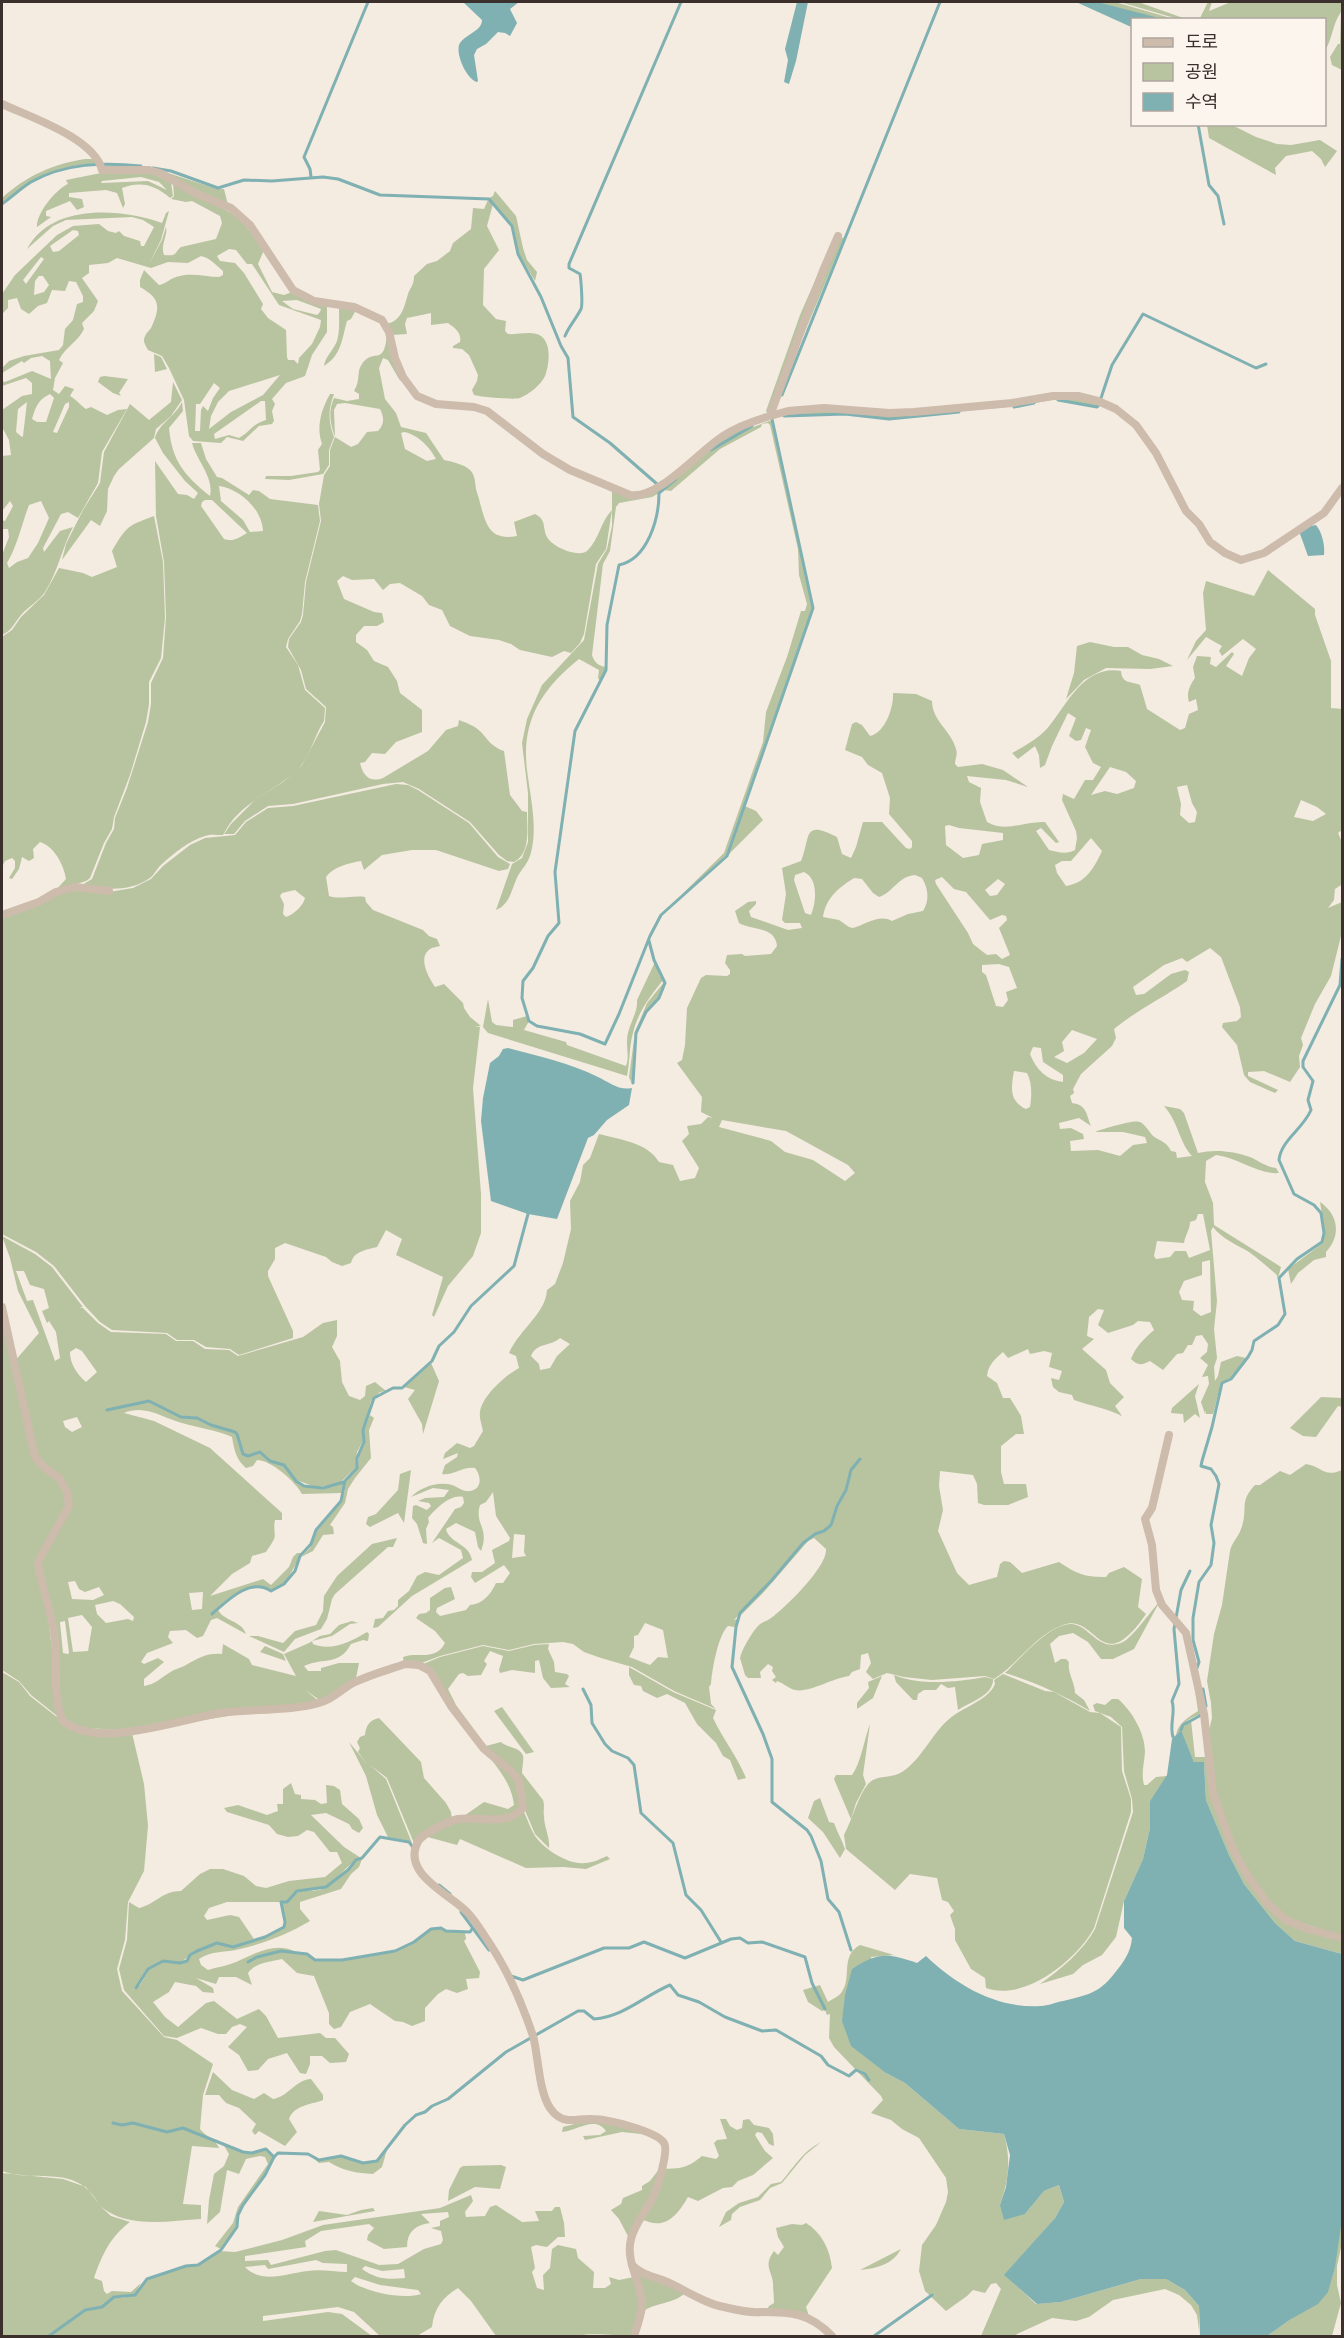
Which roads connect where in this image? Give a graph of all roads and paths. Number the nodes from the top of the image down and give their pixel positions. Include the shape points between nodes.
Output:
1 (2, 104) edge
2 (838, 236) dead end
3 (770, 416) junction
4 (1342, 488) edge
5 (109, 891) dead end
6 (2, 915) edge
7 (2, 1307) edge
8 (1169, 1436) dead end
9 (1342, 1938) edge
10 (632, 2265) junction
11 (634, 2337) edge
12 (832, 2337) edge

1 - 3 street via 76,139 90,149 102,170 160,173 231,208 250,225 293,290 314,301 354,307 382,320 403,377 417,396 436,404 487,411 551,459 624,494 640,496 654,491 722,436
2 - 3 street
3 - 4 street via 824,408 914,412 1053,396 1098,401 1136,425 1160,459 1186,511 1210,542 1241,560 1263,554 1324,513
5 - 6 street via 75,887
7 - 10 street via 35,1457 60,1478 67,1492 69,1506 38,1564 56,1642 62,1720 86,1731 133,1732 227,1712 313,1705 337,1695 354,1682 405,1664 430,1671 484,1749 519,1781 523,1808 501,1819 461,1819 442,1825 418,1841 417,1864 427,1882 466,1912 500,1961 527,2020 545,2099 555,2115 570,2121 594,2118 653,2134 663,2141 666,2151 652,2198 630,2242
8 - 9 street via 1152,1508 1145,1518 1156,1590 1162,1605 1186,1633 1204,1714 1216,1803 1233,1849 1267,1903 1286,1920
10 - 11 street via 642,2305
10 - 12 street via 640,2273 721,2307 800,2314

